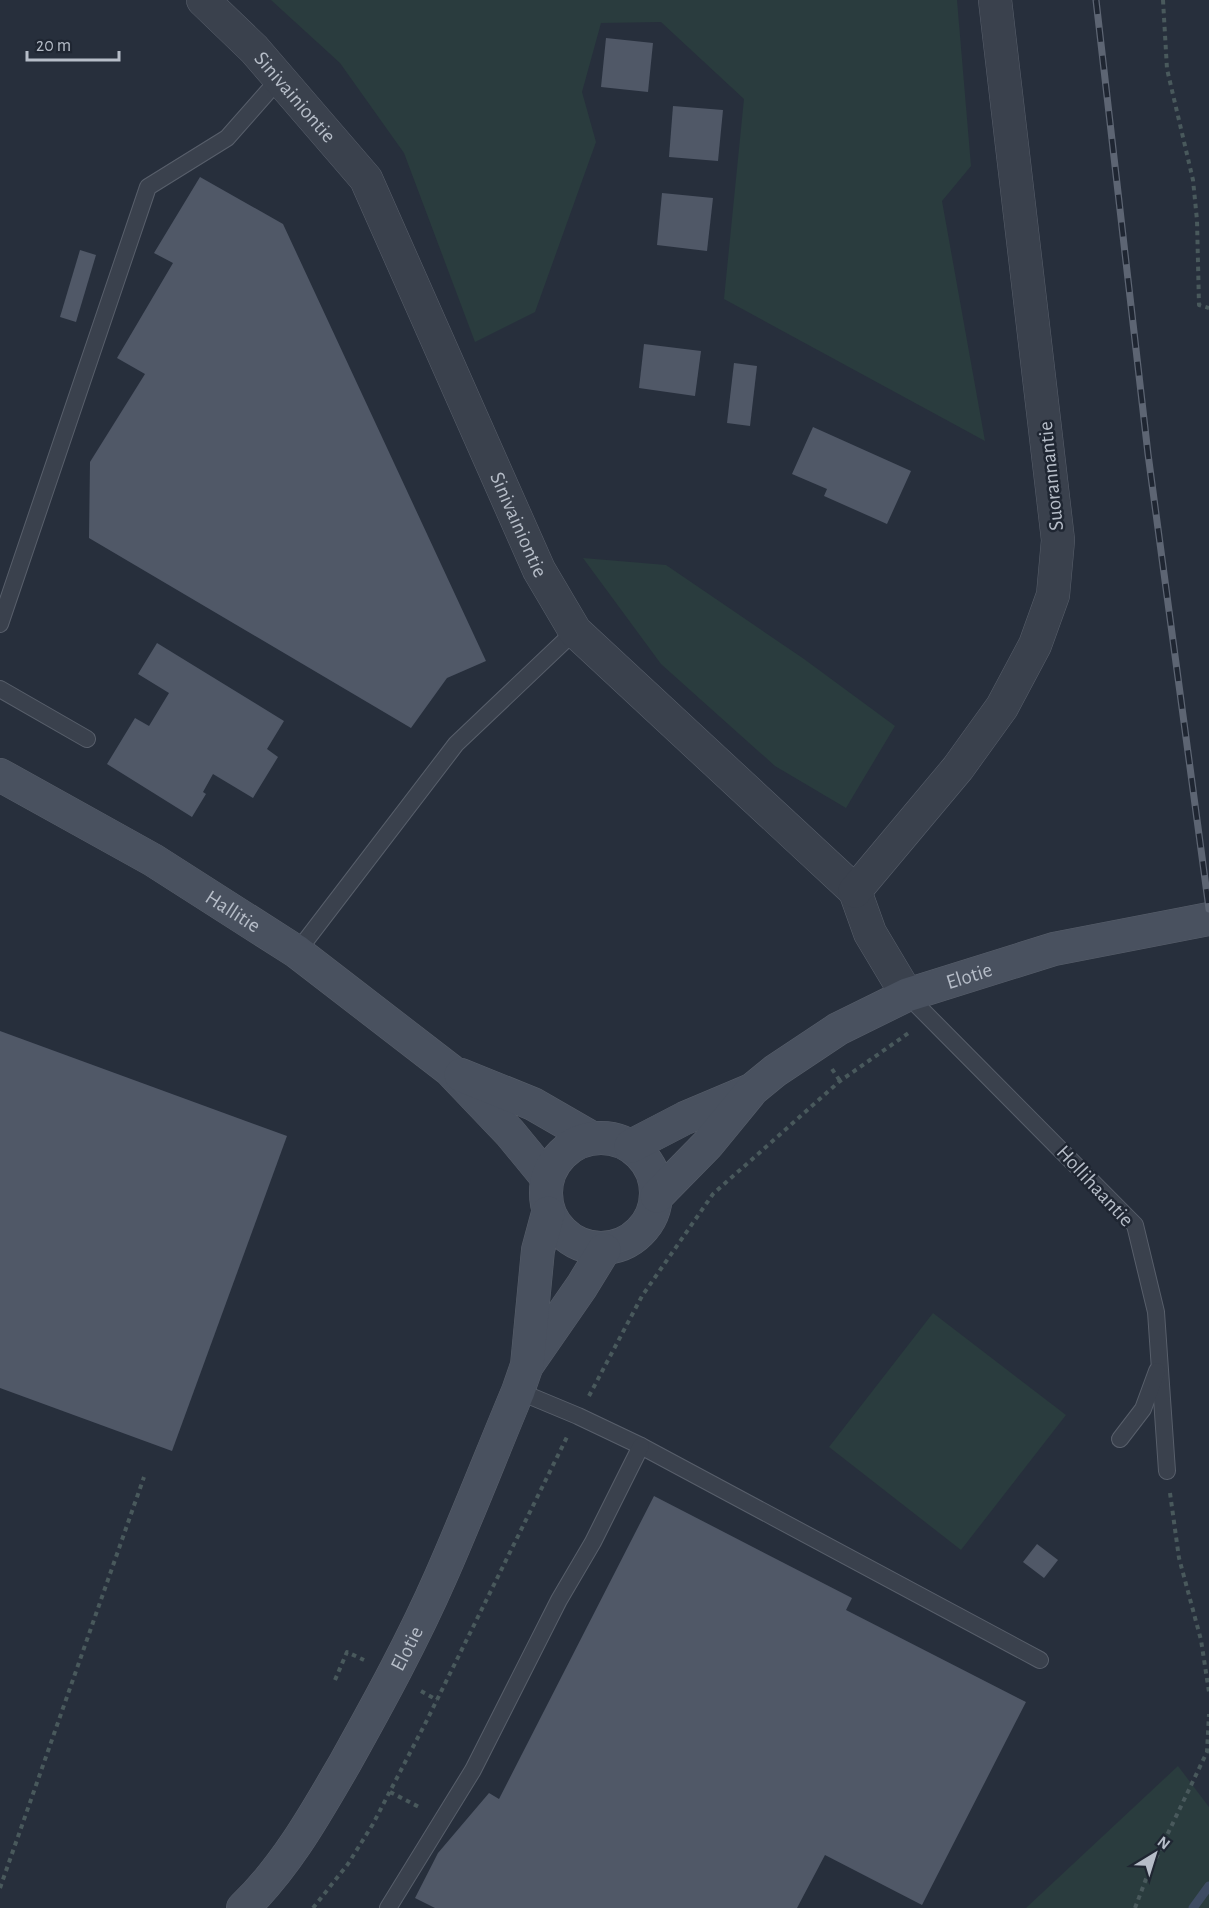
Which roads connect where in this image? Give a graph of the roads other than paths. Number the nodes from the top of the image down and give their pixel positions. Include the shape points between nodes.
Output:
1 (203, 0) edge
2 (994, 0) edge
3 (279, 79) junction
4 (0, 624) edge
5 (574, 631) junction
6 (0, 689) edge
7 (87, 739) dead end
8 (0, 775) edge
9 (855, 891) junction
10 (1209, 919) edge
11 (297, 952) junction
12 (907, 995) junction
13 (450, 1070) junction
14 (753, 1089) junction
15 (592, 1138) junction
16 (631, 1146) junction
17 (546, 1178) junction
18 (657, 1196) junction
19 (548, 1213) junction
20 (603, 1250) junction
21 (1160, 1364) junction
22 (522, 1378) junction
23 (1120, 1439) dead end
24 (641, 1446) junction
25 (1167, 1470) road end
26 (1040, 1660) dead end
27 (243, 1908) edge
28 (388, 1908) edge

1 - 3 street, Sinivainiontie
2 - 9 street, Suorannantie via 1058,540 1053,595 1035,645 1002,707 958,768
3 - 4 lane via 227,138 148,187
3 - 5 street, Sinivainiontie via 366,179 538,570
5 - 9 street, Sinivainiontie
5 - 11 lane via 456,744
6 - 7 lane
8 - 11 main road, Hallitie via 153,860
9 - 12 street, Sinivainiontie via 870,933
10 - 12 main road, Elotie via 1054,949
11 - 13 main road, Hallitie
12 - 14 main road, Elotie via 838,1029
12 - 21 lane, Hollihaantie via 1135,1225 1156,1312
13 - 15 main road, Hallitie via 533,1104
13 - 17 main road, Hallitie
14 - 16 main road, Elotie
14 - 18 main road, Elotie via 708,1144
15 - 16 main road
15 - 17 main road via 572,1145 556,1159
16 - 18 main road via 650,1168
17 - 19 main road via 544,1196
18 - 20 main road via 646,1227 634,1239
19 - 20 main road via 570,1240
19 - 22 main road, Elotie via 538,1250
20 - 22 main road, Elotie
21 - 23 lane via 1143,1409
21 - 25 lane, Hollihaantie
22 - 24 lane via 578,1416
22 - 27 main road, Elotie via 440,1578 368,1722 303,1833 259,1893
24 - 26 lane
24 - 28 lane via 483,1750

